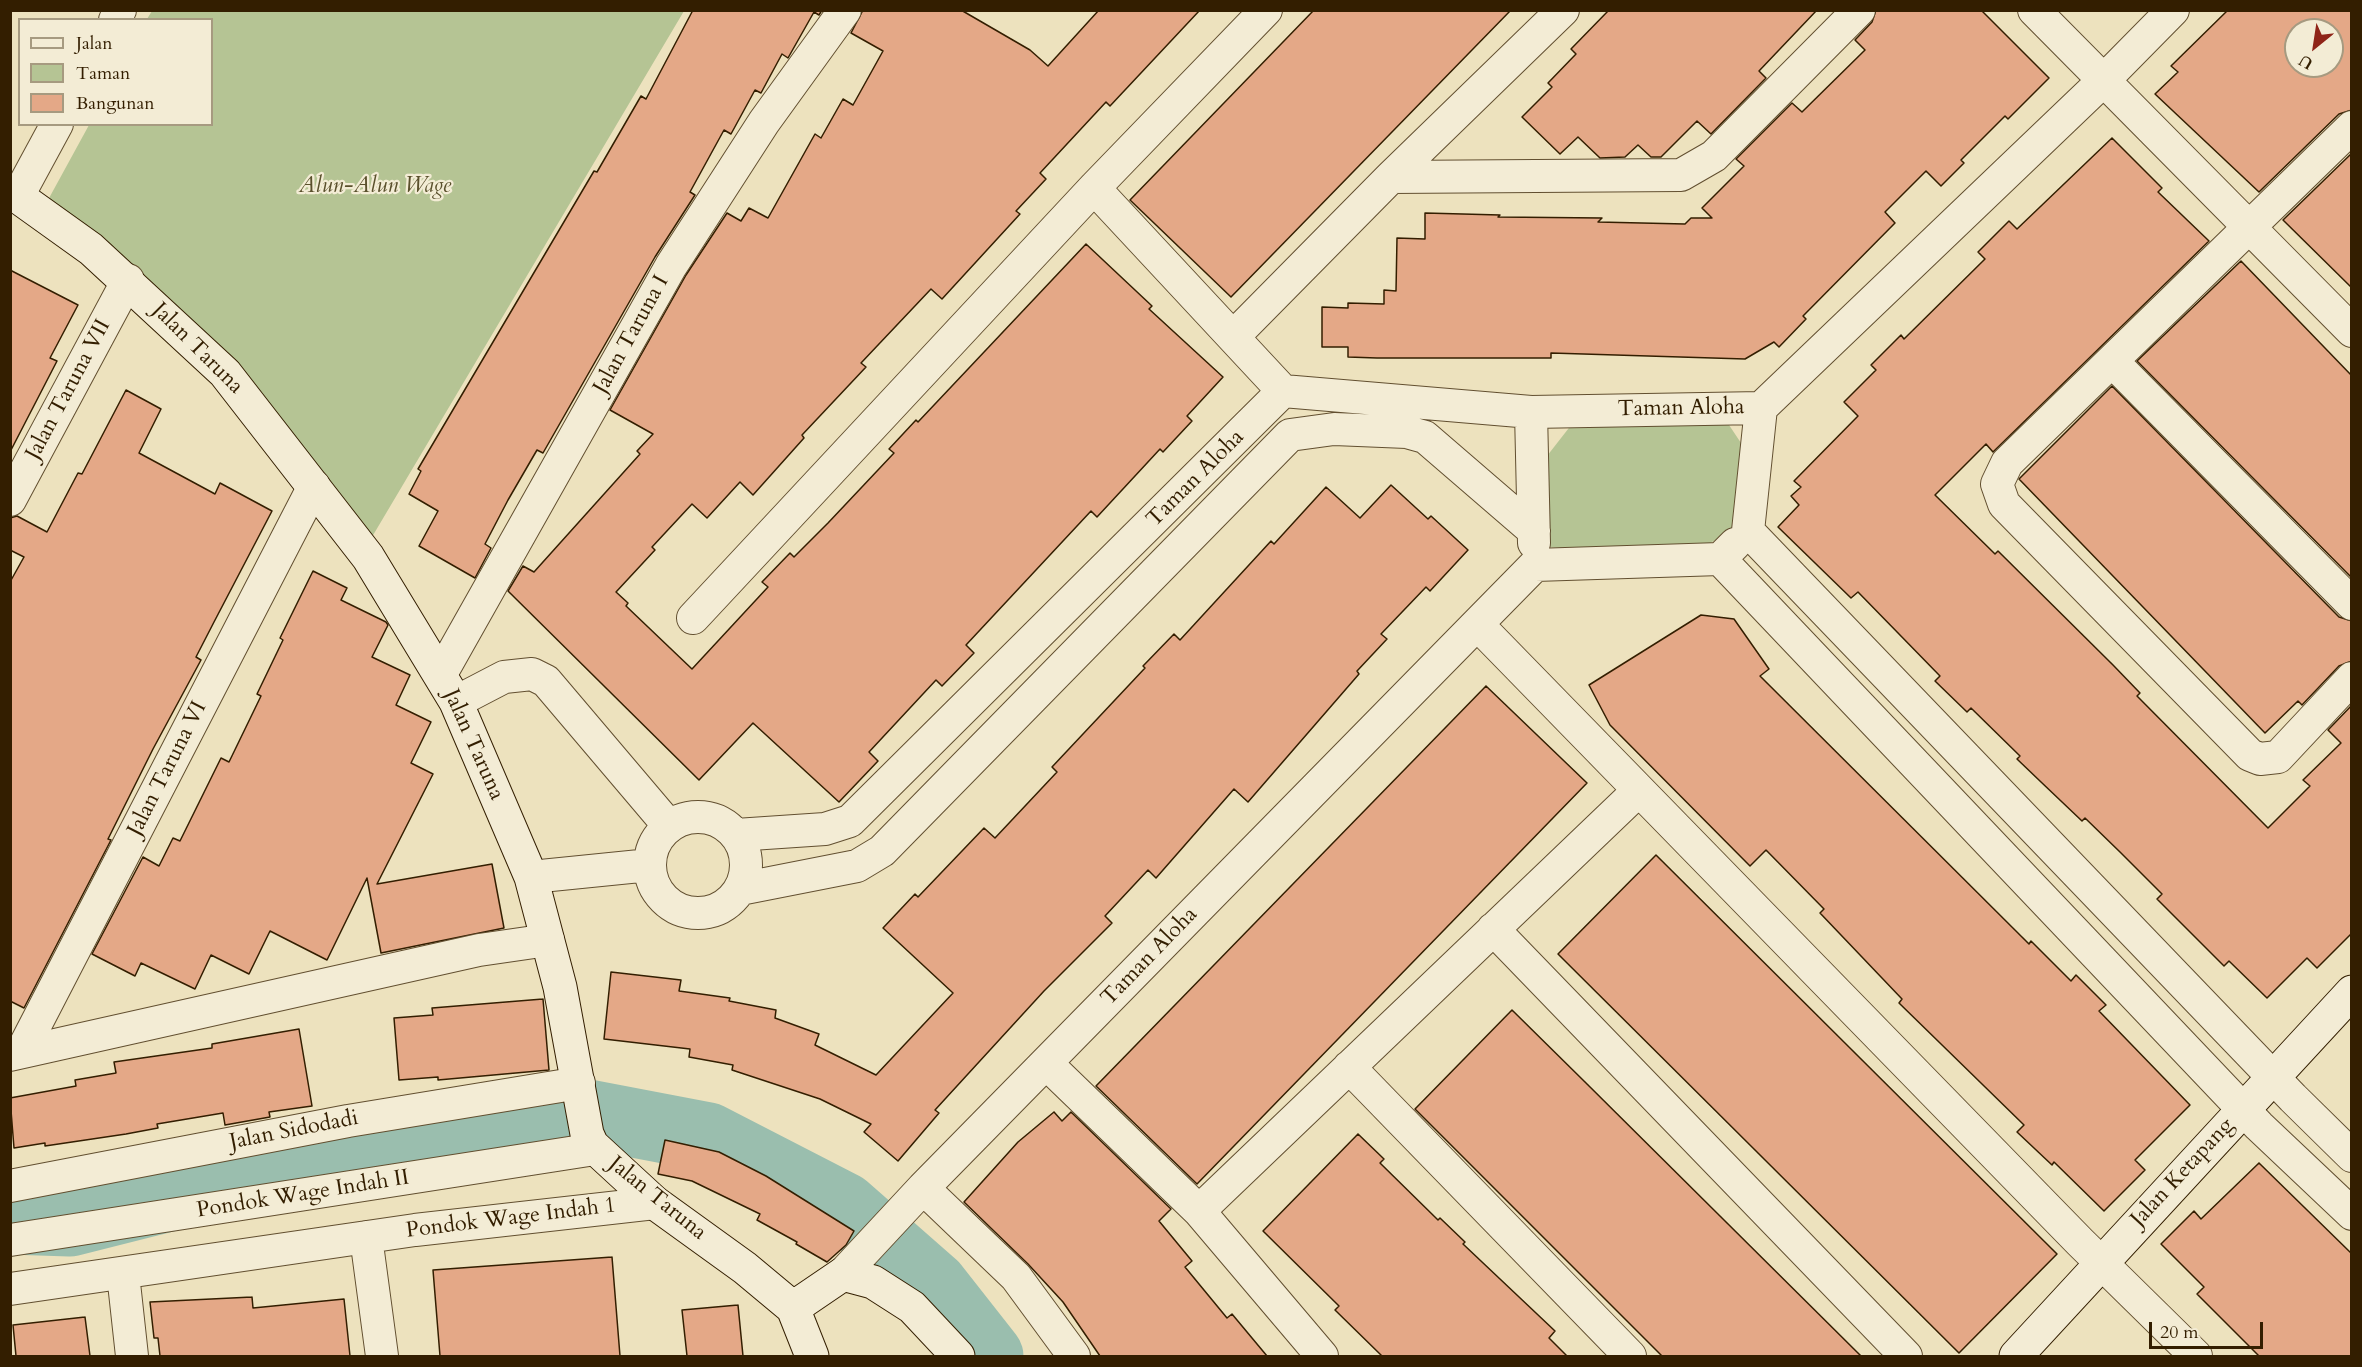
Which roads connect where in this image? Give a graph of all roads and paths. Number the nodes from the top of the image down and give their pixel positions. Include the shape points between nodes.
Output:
1 (845, 10) edge
2 (1266, 10) edge
3 (1563, 10) edge
4 (1859, 10) edge
5 (2034, 10) edge
6 (2173, 10) edge
7 (2104, 80) junction
8 (56, 126) edge
9 (2352, 127) edge
10 (1391, 177) junction
11 (1094, 189) junction
12 (14, 193) edge
13 (2249, 227) junction
14 (128, 280) junction
15 (2352, 331) edge
16 (1233, 337) junction
17 (2112, 361) junction
18 (1284, 391) junction
19 (1761, 408) junction
20 (1531, 412) junction
21 (314, 486) junction
22 (10, 500) edge
23 (1534, 531) junction
24 (1748, 531) junction
25 (1720, 559) junction
26 (1535, 565) junction
27 (2352, 604) edge
28 (693, 618) dead end
29 (1477, 624) junction
30 (2352, 678) edge
31 (449, 688) junction
32 (1638, 791) junction
33 (669, 826) junction
34 (736, 835) junction
35 (650, 866) junction
36 (531, 877) junction
37 (741, 889) junction
38 (1493, 929) junction
39 (548, 940) junction
40 (2352, 992) edge
41 (16, 1053) edge
42 (1046, 1064) junction
43 (1349, 1067) junction
44 (578, 1071) junction
45 (2273, 1076) junction
46 (2243, 1108) junction
47 (591, 1141) junction
48 (2352, 1156) edge
49 (10, 1186) edge
50 (916, 1195) junction
51 (655, 1203) junction
52 (1199, 1211) junction
53 (2352, 1214) edge
54 (366, 1237) junction
55 (10, 1240) edge
56 (2100, 1262) junction
57 (851, 1265) junction
58 (123, 1274) junction
59 (10, 1289) edge
60 (793, 1308) junction
61 (132, 1356) edge
62 (382, 1356) edge
63 (812, 1356) edge
64 (958, 1356) edge
65 (1074, 1356) edge
66 (1322, 1356) edge
67 (1630, 1356) edge
68 (1906, 1356) edge
69 (2016, 1356) edge
70 (2196, 1356) edge

1 - 31 street, Jalan Taruna I via 764,122 671,266
2 - 11 street
3 - 10 street
4 - 10 street via 1714,156 1681,175
5 - 7 street
6 - 7 street
7 - 13 street
7 - 19 street
8 - 12 street
9 - 13 street
10 - 16 street
11 - 16 street
11 - 28 street
12 - 14 street, Jalan Taruna
13 - 15 street
13 - 17 street
14 - 21 street, Jalan Taruna via 225,373
14 - 22 street, Jalan Taruna VII
16 - 18 street
17 - 27 street
17 - 30 street via 2007,463 1996,484 2004,504 2250,754 2260,759 2278,757
18 - 20 street, Taman Aloha
18 - 34 street, Taman Aloha via 850,821 825,829
19 - 20 street, Taman Aloha
19 - 24 street
20 - 23 street
21 - 31 street, Jalan Taruna via 368,557
21 - 41 street, Jalan Taruna VI
23 - 26 street
23 - 37 street, Taman Aloha via 1425,437 1407,432 1334,429 1290,435 882,851 857,866
24 - 25 street
24 - 45 street
25 - 26 street
25 - 46 street
26 - 29 street, Taman Aloha
29 - 32 street
29 - 42 street, Taman Aloha
31 - 33 street via 531,674 546,681
31 - 36 street, Jalan Taruna
32 - 38 street
32 - 56 street
33 - 34 street via 682,819 704,818 725,825
33 - 35 street via 652,851
34 - 37 street via 745,852 746,871
35 - 36 street
35 - 37 street via 661,894 672,905 687,911 717,909
36 - 39 street, Jalan Taruna
38 - 43 street
38 - 68 street
39 - 41 street via 479,950
39 - 44 street, Jalan Taruna
40 - 45 street, Jalan Ketapang
42 - 50 street, Taman Aloha
42 - 52 street
43 - 52 street
43 - 67 street
44 - 47 street, Jalan Taruna
44 - 49 street, Jalan Sidodadi
45 - 46 street, Jalan Ketapang
45 - 48 street
46 - 53 street
46 - 56 street, Jalan Ketapang
47 - 51 street, Jalan Taruna
47 - 55 street, Pondok Wage Indah II
50 - 57 street, Taman Aloha
50 - 65 street via 1016,1277
51 - 54 street, Pondok Wage Indah 1
51 - 60 street, Jalan Taruna
52 - 66 street
54 - 58 street, Pondok Wage Indah 1
54 - 62 street
56 - 69 street, Jalan Ketapang
56 - 70 street
57 - 60 street
57 - 64 street via 912,1307
58 - 59 street, Pondok Wage Indah 1
58 - 61 street
60 - 63 street, Jalan Taruna

